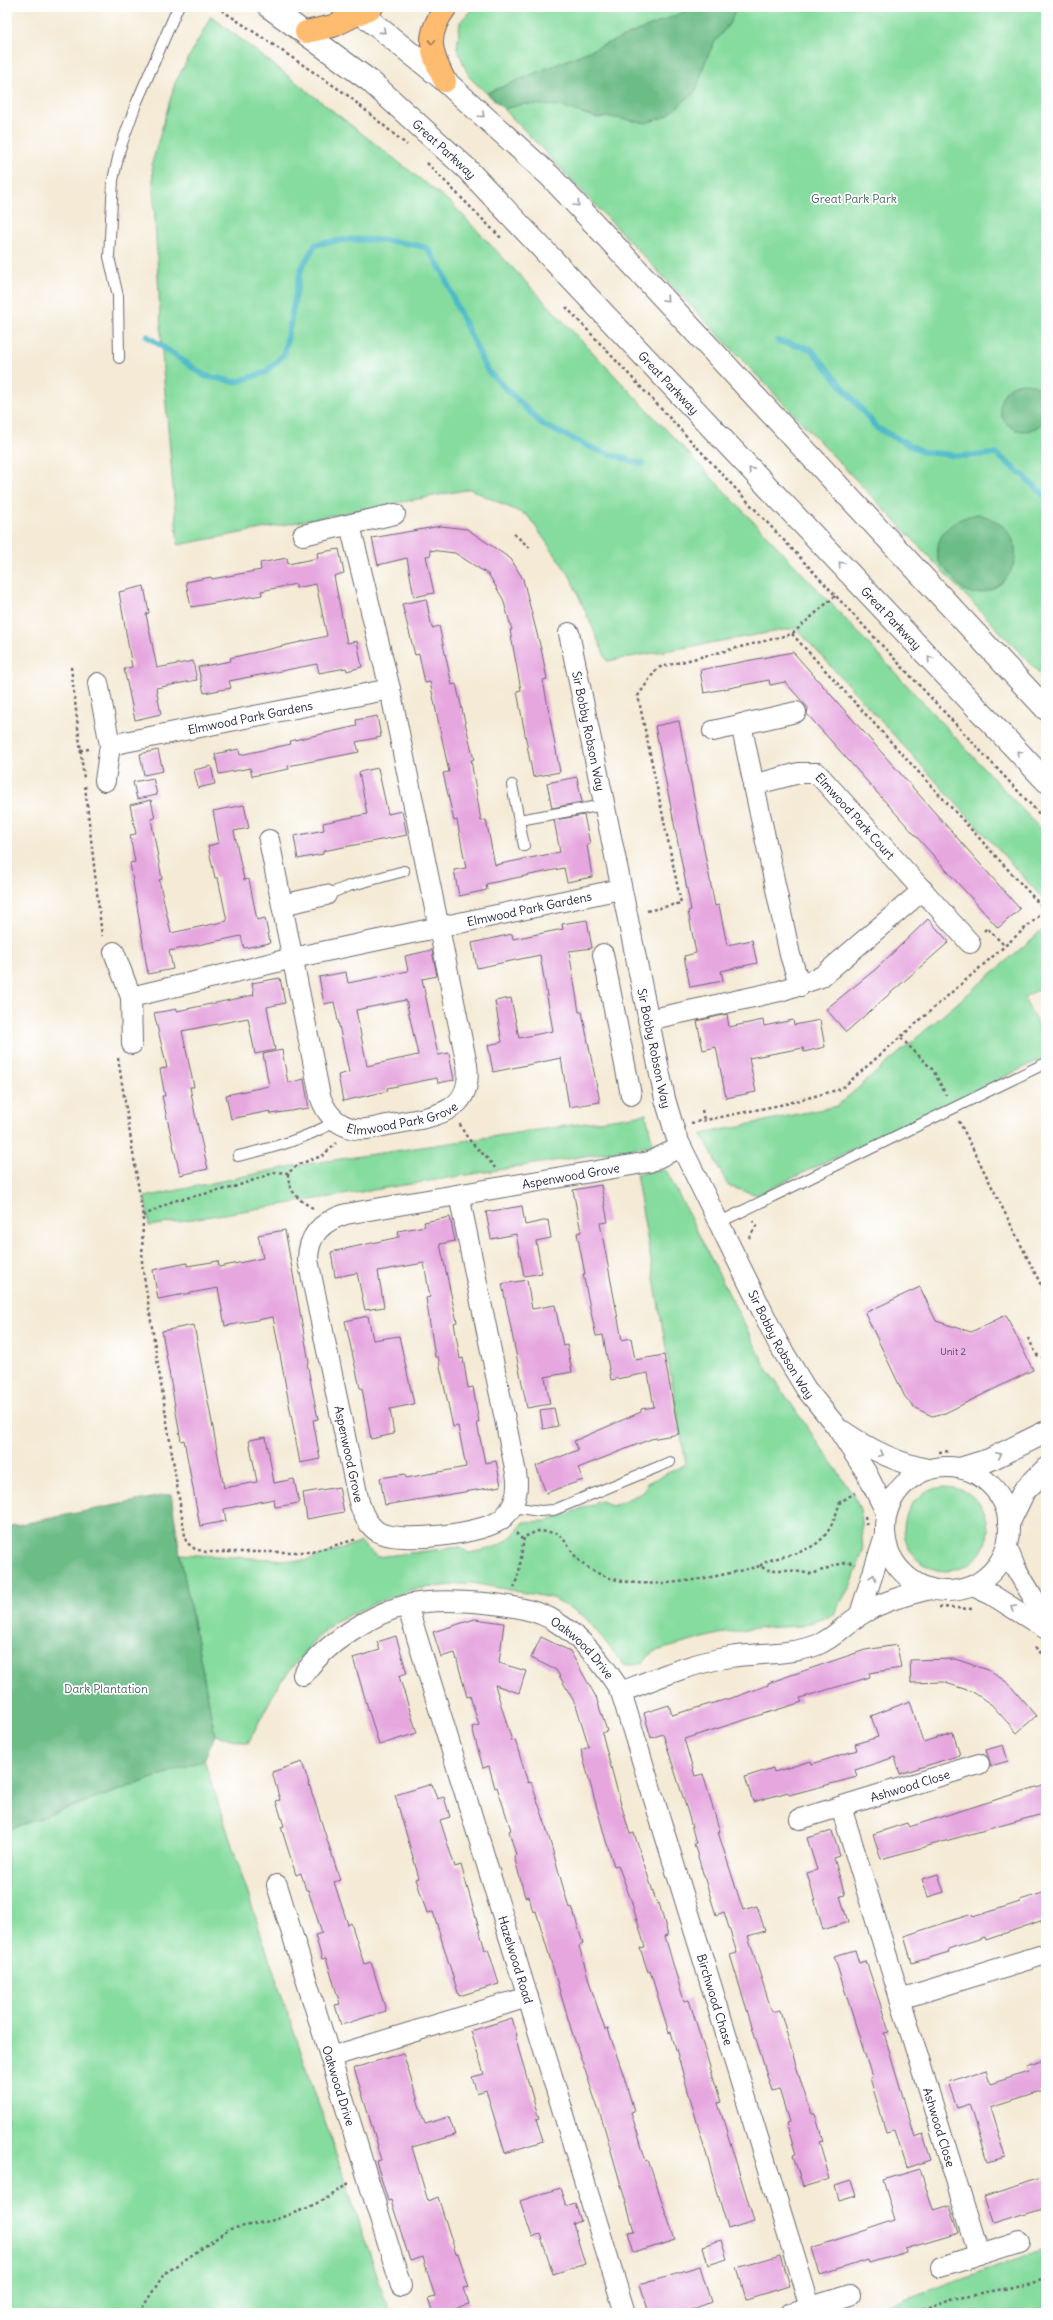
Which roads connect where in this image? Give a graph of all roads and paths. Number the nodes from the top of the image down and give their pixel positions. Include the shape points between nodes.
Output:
1 (178, 7) edge
2 (216, 7) edge
3 (269, 7) edge
4 (446, 7) edge
5 (362, 9) edge
6 (306, 32) junction
7 (445, 81) junction
8 (408, 146) dead end
9 (426, 162) dead end
10 (504, 241) dead end
11 (564, 304) dead end
12 (119, 358) dead end
13 (395, 514) dead end
14 (350, 525) junction
15 (514, 534) dead end
16 (304, 535) dead end
17 (530, 548) dead end
18 (835, 596) junction
19 (569, 633) dead end
20 (792, 634) junction
21 (98, 683) dead end
22 (390, 689) junction
23 (1046, 709) edge
24 (796, 712) dead end
25 (741, 724) junction
26 (713, 731) dead end
27 (110, 745) junction
28 (105, 781) dead end
29 (1046, 782) edge
30 (512, 785) dead end
31 (753, 785) junction
32 (604, 804) junction
33 (519, 820) junction
34 (1046, 821) edge
35 (269, 840) dead end
36 (524, 846) dead end
37 (404, 871) dead end
38 (621, 889) junction
39 (923, 890) junction
40 (326, 895) joint
41 (282, 905) junction
42 (1046, 911) edge
43 (626, 915) junction
44 (438, 928) junction
45 (970, 943) dead end
46 (114, 952) dead end
47 (603, 954) dead end
48 (293, 958) junction
49 (638, 969) junction
50 (607, 974) junction
51 (800, 986) junction
52 (131, 997) junction
53 (648, 1020) junction
54 (901, 1038) junction
55 (132, 1044) dead end
56 (1046, 1063) edge
57 (659, 1069) junction
58 (628, 1075) junction
59 (631, 1095) dead end
60 (453, 1107) junction
61 (952, 1109) junction
62 (702, 1110) dead end
63 (704, 1120) junction
64 (341, 1124) junction
65 (673, 1128) junction
66 (681, 1148) junction
67 (238, 1156) dead end
68 (288, 1173) junction
69 (504, 1187) junction
70 (459, 1195) junction
71 (748, 1209) junction
72 (332, 1219) junction
73 (718, 1223) junction
74 (749, 1241) dead end
75 (1046, 1295) edge
76 (1028, 1338) dead end
77 (1046, 1359) edge
78 (836, 1426) junction
79 (1046, 1432) edge
80 (959, 1460) junction
81 (931, 1461) junction
82 (670, 1462) dead end
83 (1046, 1469) edge
84 (855, 1493) dead end
85 (512, 1507) junction
86 (886, 1512) junction
87 (1009, 1522) junction
88 (379, 1532) junction
89 (885, 1535) junction
90 (1007, 1548) junction
91 (760, 1566) junction
92 (863, 1566) dead end
93 (973, 1586) junction
94 (930, 1589) junction
95 (407, 1605) junction
96 (509, 1607) junction
97 (860, 1614) junction
98 (1046, 1619) edge
99 (1046, 1629) edge
100 (303, 1674) dead end
101 (621, 1692) junction
102 (979, 1764) dead end
103 (841, 1807) junction
104 (800, 1820) dead end
105 (278, 1885) dead end
106 (1046, 1954) edge
107 (528, 1997) junction
108 (900, 1999) junction
109 (330, 2057) junction
110 (366, 2171) junction
111 (1020, 2242) dead end
112 (979, 2255) junction
113 (941, 2267) dead end
114 (1046, 2278) edge
115 (401, 2286) dead end
116 (850, 2295) dead end
117 (810, 2307) junction
118 (139, 2313) edge
119 (625, 2313) edge
120 (791, 2313) edge
121 (911, 2313) edge

1 - 12 lane via 136,104 120,149 113,180 109,257 118,296
2 - 8 path via 346,94
3 - 6 street, Great Parkway
4 -> 7 highway via 432,30 431,44 436,64
5 - 6 highway via 333,26
5 -> 7 street
29 -> 6 street, Great Parkway via 466,168 370,81
7 -> 23 street via 550,176
9 - 10 path
11 - 18 path
13 - 14 street
14 - 16 street
14 - 22 street
15 - 17 path
18 - 20 path
18 - 34 path
19 - 32 street, Sir Bobby Robson Way
20 - 42 path
20 - 43 path via 657,668 638,696 681,903
21 - 27 street
22 - 27 street, Elmwood Park Gardens
22 - 44 street
24 - 25 street
25 - 26 street
25 - 31 street
27 - 28 street
30 - 33 lane
31 - 39 street, Elmwood Park Court via 799,773 817,773
31 - 51 street via 790,955
32 - 33 lane
32 - 38 street, Sir Bobby Robson Way
33 - 36 lane
35 - 41 street
37 - 40 lane via 348,886
38 - 43 street, Sir Bobby Robson Way
38 - 44 street, Elmwood Park Gardens
39 - 45 street, Elmwood Park Court
39 - 51 street via 844,960 821,977
40 - 41 street
41 - 48 street
42 - 54 path
43 - 49 street, Sir Bobby Robson Way
44 - 48 street, Elmwood Park Gardens
44 - 60 street, Elmwood Park Grove via 469,1076 464,1094
46 - 52 street
47 - 50 street
48 - 52 street, Elmwood Park Gardens
48 - 64 street, Elmwood Park Grove via 320,1096 326,1111
49 - 50 street
49 - 53 street, Sir Bobby Robson Way
50 - 58 street
51 - 53 street
52 - 55 street
53 - 57 street, Sir Bobby Robson Way
54 - 61 path via 933,1070
54 - 63 path via 841,1089 785,1104
56 - 61 lane
57 - 58 street
57 - 65 street, Sir Bobby Robson Way
58 - 59 street
60 - 64 street, Elmwood Park Grove via 434,1116 358,1130
60 - 69 path via 466,1138 490,1160
61 - 71 lane
61 - 75 path
62 - 63 path
63 - 65 path
64 - 67 lane via 282,1146
64 - 68 path via 330,1150 316,1159 299,1164
65 - 66 street, Sir Bobby Robson Way
66 - 69 street, Aspenwood Grove via 649,1162
66 - 73 street, Sir Bobby Robson Way
68 - 72 path via 290,1186 296,1196
68 - 88 path via 276,1172 231,1188 173,1201 143,1216 142,1264 186,1542 194,1549 206,1552 312,1552
69 - 70 street, Aspenwood Grove
70 - 72 street, Aspenwood Grove via 346,1214
70 - 85 street via 516,1473 516,1495
71 - 73 lane
71 - 74 path via 756,1226 749,1235
72 - 88 street, Aspenwood Grove via 319,1227 315,1233 309,1246 308,1260 358,1498 364,1516
73 - 78 street, Sir Bobby Robson Way via 788,1362
76 - 77 path via 1037,1355
78 -> 81 street, Sir Bobby Robson Way via 883,1455 907,1465
78 - 86 street, Sir Bobby Robson Way via 875,1488
80 -> 79 street via 989,1460
80 - 81 path
80 - 81 street via 951,1466
80 - 87 street via 993,1490 1005,1509
81 - 86 street via 902,1485 889,1502
82 - 85 lane via 554,1510
83 - 87 street via 1024,1491
84 - 91 path via 840,1502 834,1522 826,1536 814,1546 796,1554 765,1561
85 - 88 street via 494,1524 475,1530 414,1538 394,1537
86 - 89 street
87 - 90 street
89 - 94 street via 896,1564 911,1579
97 -> 89 street
90 - 93 street via 1000,1564 992,1573
90 - 98 street via 1015,1567
91 - 92 path via 768,1570 812,1574 848,1562
91 - 96 path via 713,1577 666,1582 617,1580 598,1574 585,1566 557,1533 538,1531 527,1534 523,1540 519,1572
93 - 94 street via 952,1592
99 -> 93 street
94 - 97 street, Oakwood Drive via 889,1600
95 - 96 street, Oakwood Drive via 484,1603
95 - 100 street, Oakwood Drive via 374,1619 338,1640 318,1656
95 - 107 street, Hazelwood Road
96 - 101 street, Oakwood Drive via 552,1619 570,1632 589,1648 606,1668
97 - 101 street, Oakwood Drive via 840,1632 818,1644 797,1651 730,1657 690,1666
101 - 117 street, Birchwood Chase
102 - 103 street, Ashwood Close
103 - 104 street, Ashwood Close
103 - 108 street, Ashwood Close
105 - 109 street, Oakwood Drive
106 - 108 street
107 - 109 street
107 - 119 street, Hazelwood Road
108 - 112 street, Ashwood Close
109 - 110 street, Oakwood Drive
110 - 115 street, Oakwood Drive
110 - 118 path via 329,2197 305,2209 274,2220 230,2229 164,2274
111 - 112 street
112 - 113 street
114 - 121 path via 954,2298
116 - 117 street
117 - 120 street

